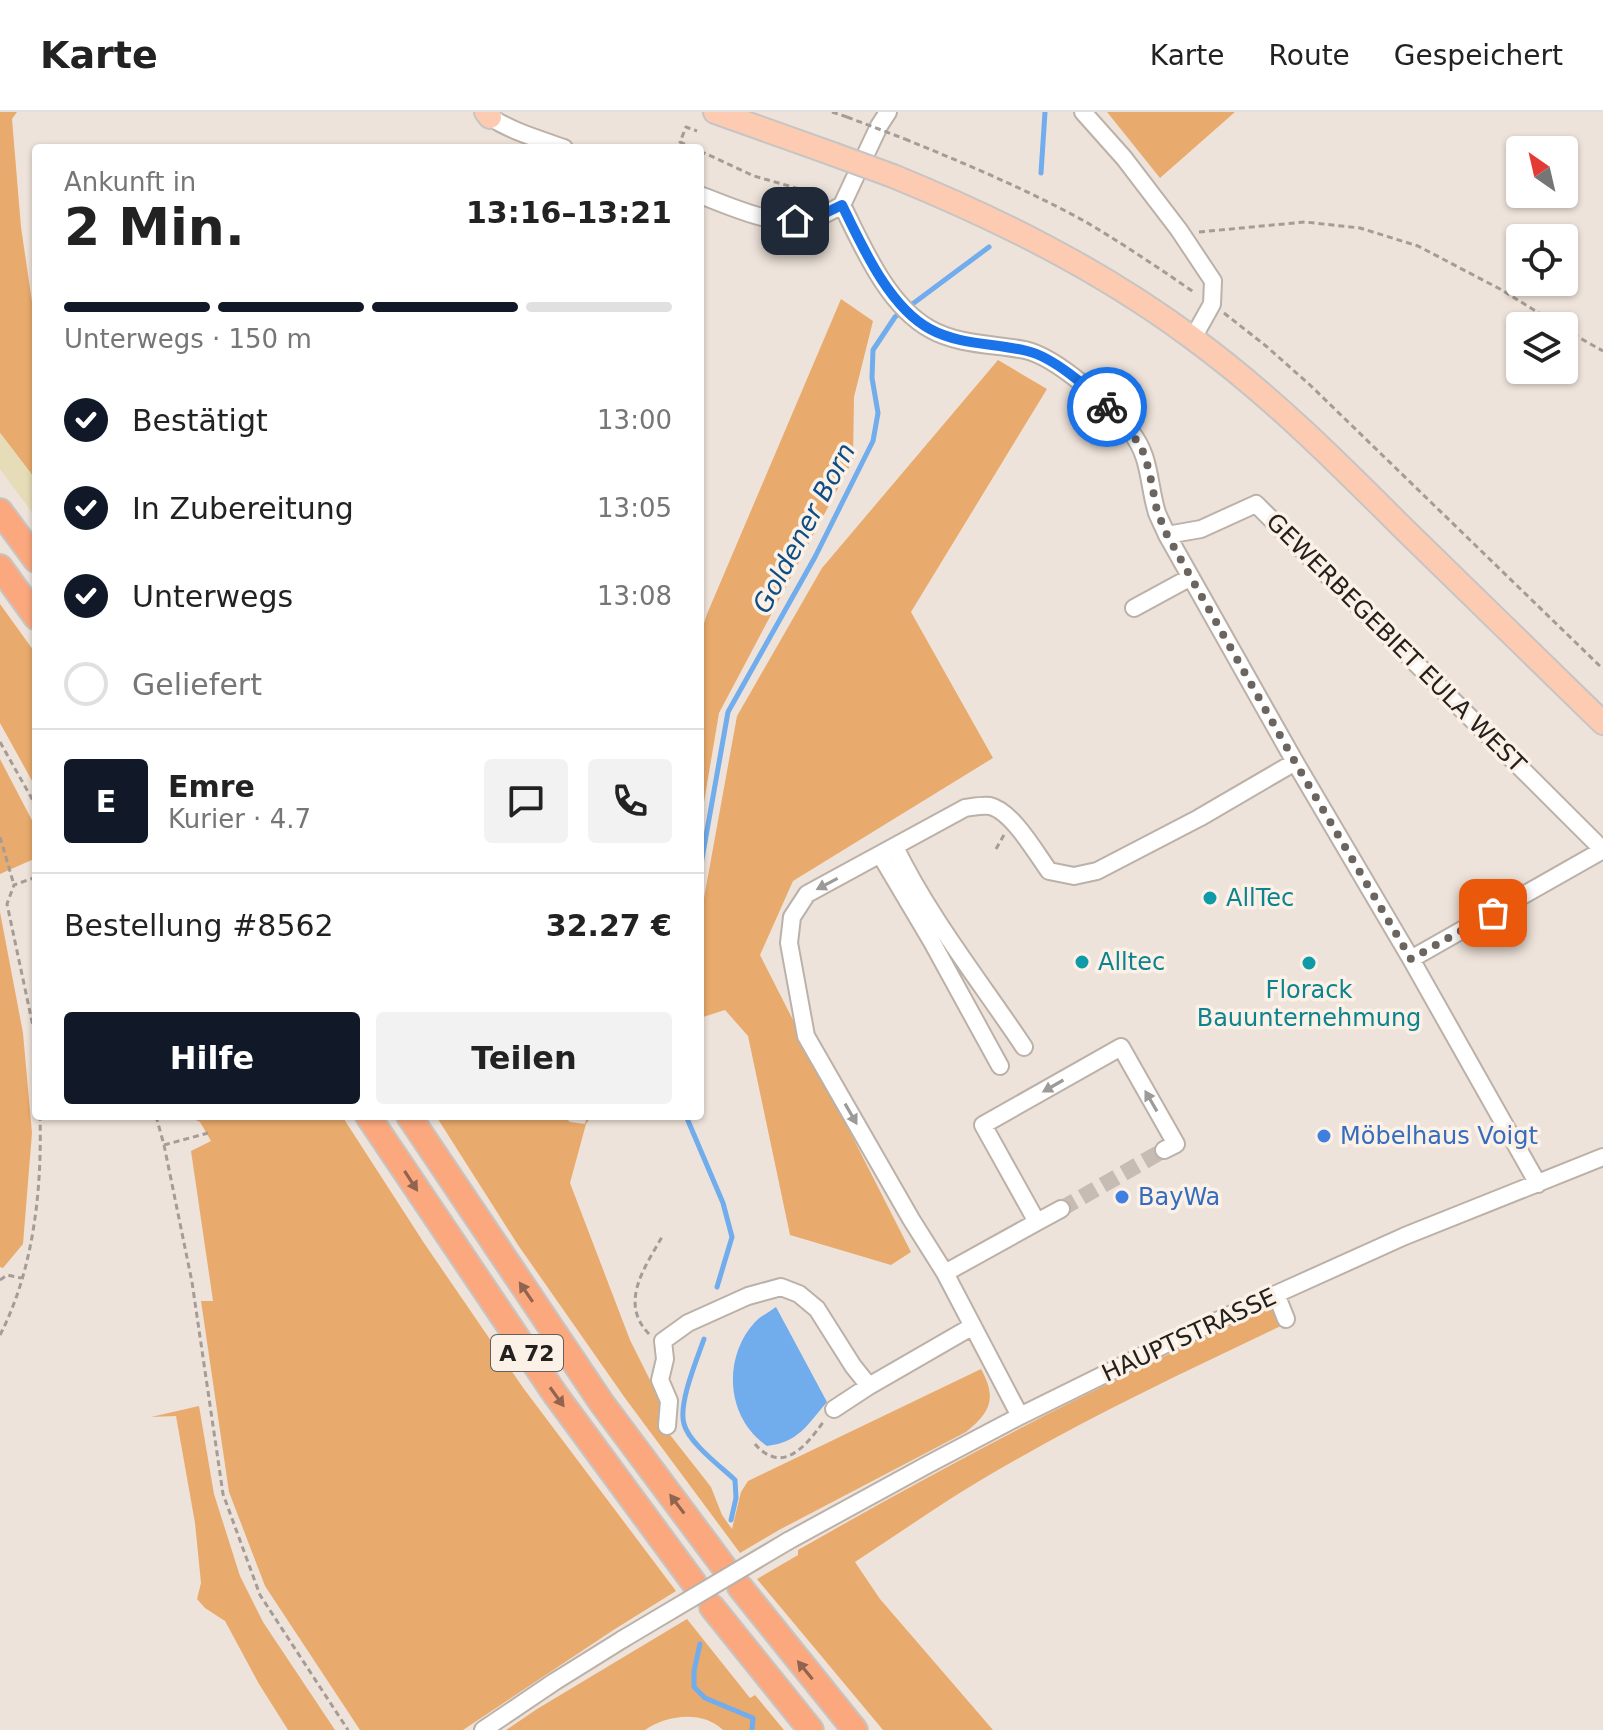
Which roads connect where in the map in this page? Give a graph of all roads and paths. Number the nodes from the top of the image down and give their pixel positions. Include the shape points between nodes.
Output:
1 (715, 112) edge
2 (832, 112) edge
3 (1083, 112) edge
4 (488, 114) edge
5 (879, 123) edge
6 (697, 131) dead end
7 (553, 144) edge
8 (685, 144) edge
9 (704, 153) edge
10 (704, 196) edge
11 (835, 201) junction
12 (1179, 230) junction
13 (1212, 304) junction
14 (1538, 312) edge
15 (1578, 336) edge
16 (1193, 338) junction
17 (1603, 351) edge
18 (0, 511) edge
19 (1167, 535) junction
20 (32, 555) edge
21 (0, 567) edge
22 (1191, 577) junction
23 (1134, 608) dead end
24 (32, 611) edge
25 (1603, 669) edge
26 (1603, 723) edge
27 (0, 742) edge
28 (1295, 762) junction
29 (32, 799) edge
30 (0, 837) edge
31 (888, 851) junction
32 (32, 878) edge
33 (14, 885) junction
34 (1411, 959) junction
35 (32, 1022) edge
36 (1024, 1047) dead end
37 (1000, 1066) dead end
38 (40, 1120) edge
39 (157, 1120) edge
40 (371, 1120) edge
41 (412, 1120) edge
42 (208, 1133) dead end
43 (164, 1145) junction
44 (1164, 1150) dead end
45 (1603, 1157) edge
46 (1538, 1184) junction
47 (1061, 1209) tunnel mouth
48 (1037, 1222) junction
49 (663, 1235) dead end
50 (945, 1273) junction
51 (21, 1278) junction
52 (0, 1280) edge
53 (1276, 1294) junction
54 (1286, 1319) dead end
55 (973, 1326) junction
56 (0, 1335) edge
57 (663, 1341) junction
58 (869, 1386) junction
59 (834, 1409) joint
60 (1020, 1416) junction
61 (667, 1426) dead end
62 (755, 1444) dead end
63 (724, 1567) dead end
64 (694, 1583) dead end
65 (740, 1587) dead end
66 (712, 1607) dead end
67 (348, 1730) edge
68 (483, 1730) edge
69 (811, 1730) edge
70 (855, 1730) edge

1 - 16 main road, bridge via 893,176 1016,230 1128,293
2 - 13 path, bridge via 999,179 1084,221
3 - 12 street
4 - 7 street
5 - 11 street
6 - 8 path via 686,127 680,142
9 - 11 path via 754,176
10 - 11 street via 795,221 815,218
11 - 19 street via 904,308 930,329 951,338 1029,351 1050,360 1098,398 1142,449
12 - 13 street via 1213,281
12 - 14 path via 1305,222 1360,228 1418,246
13 - 16 street
13 - 25 path via 1310,385
15 - 17 path
16 - 26 main road via 1363,488
18 - 20 highway
19 - 22 street
19 - 34 street, GEWERBEGEBIET EULA WEST via 1201,529 1256,504 1603,850
21 - 24 highway
22 - 23 street
22 - 28 street
27 - 29 path
28 - 31 street via 1097,871 1074,876 1049,871 1003,811 988,805 965,808
28 - 34 street
30 - 33 path
31 - 36 street
31 - 37 street
31 -> 50 street via 807,894 792,917 789,943 806,1036
32 - 33 path
33 - 35 path via 7,904
34 - 46 street
38 - 51 path via 34,1232
39 - 43 path
40 -> 64 highway, A 72 via 555,1394
63 -> 41 highway, A 72 via 601,1402
42 - 43 path
43 - 67 path via 192,1282 223,1494 260,1595
44 -> 48 street via 1176,1144 1121,1047 983,1125
45 - 46 street, HAUPTSTRASSE
46 - 53 street, HAUPTSTRASSE
47 - 48 street
48 - 50 street
49 - 57 path via 634,1301 646,1333
50 - 55 street
51 - 52 path via 7,1275
51 - 56 path
53 - 54 street
53 - 60 street, HAUPTSTRASSE
55 - 58 street
55 - 60 street
57 - 58 street via 688,1323 781,1287 817,1309
57 - 61 street via 660,1380 669,1401
58 - 59 street
59 - 62 path via 796,1452 777,1458
60 - 68 street, HAUPTSTRASSE, bridge via 788,1541
70 -> 65 highway
66 - 69 highway

